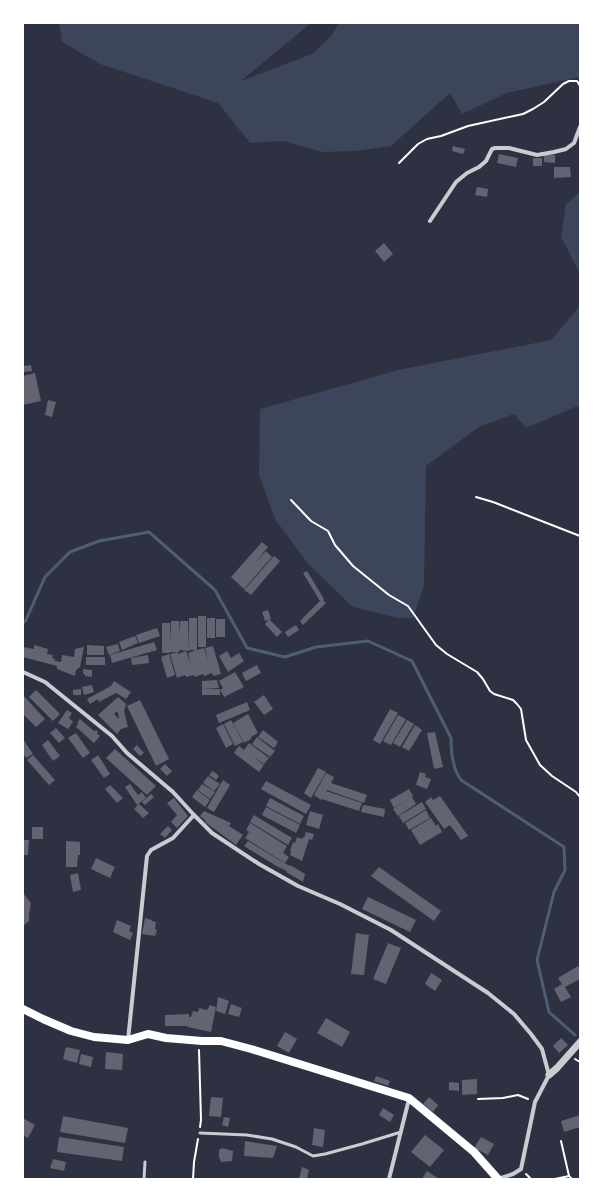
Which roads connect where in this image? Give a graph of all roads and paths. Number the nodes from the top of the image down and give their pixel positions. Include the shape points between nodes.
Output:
1 (580, 94) edge
2 (580, 127) edge
3 (399, 164) dead end
4 (430, 221) dead end
5 (476, 497) dead end
6 (291, 500) dead end
7 (580, 536) edge
8 (23, 672) edge
9 (580, 797) edge
10 (194, 815) junction
11 (23, 1009) edge
12 (128, 1040) junction
13 (202, 1041) junction
14 (580, 1042) edge
15 (549, 1075) junction
16 (409, 1098) junction
17 (478, 1099) dead end
18 (535, 1102) junction
19 (401, 1132) junction
20 (200, 1133) junction
21 (561, 1140) dead end
22 (145, 1162) dead end
23 (569, 1176) junction
24 (144, 1179) edge
25 (193, 1179) edge
26 (389, 1179) edge
27 (498, 1179) edge
28 (555, 1179) edge
29 (572, 1179) edge

1 - 3 path via 577,80 569,81 539,106 523,114 468,126 427,139 418,144
2 - 4 street via 574,143 566,149 537,155 508,148 492,149 486,161 456,182
5 - 7 path
6 - 9 path via 311,521 328,531 335,545 353,566 389,596 408,606 436,645 477,672 494,694 513,700 517,704 526,740 540,765
8 - 10 street via 45,682 112,736
10 - 12 street via 173,838 151,850 147,856
10 - 15 street via 212,833 259,864 298,886 391,930 488,993 514,1014 531,1034 542,1049
11 - 12 main road via 72,1031 94,1037
12 - 13 main road via 148,1034
13 - 16 main road via 221,1041 251,1049
13 - 20 path via 199,1050
14 - 15 street
15 - 18 street
16 - 19 street
16 - 27 main road via 474,1152
17 - 18 path via 503,1098 518,1094
18 - 27 street via 521,1169
19 - 20 lane via 313,1156 272,1139
19 - 26 street
20 - 25 path
21 - 23 path
22 - 24 lane
23 - 28 path
23 - 29 path

